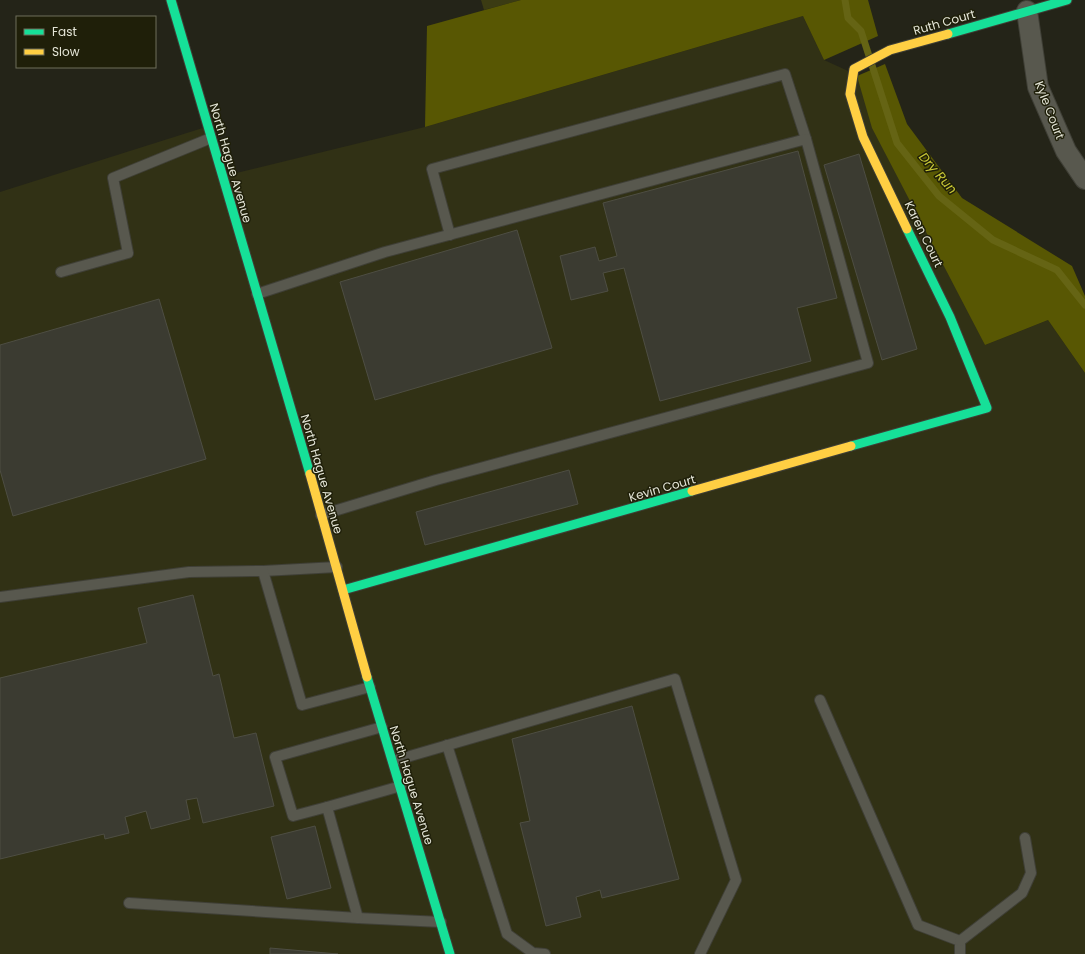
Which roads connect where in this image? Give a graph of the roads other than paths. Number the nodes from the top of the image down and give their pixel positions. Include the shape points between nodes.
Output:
1 (171, 0) edge
2 (1067, 0) edge
3 (1027, 10) junction
4 (854, 69) joint
5 (211, 138) junction
6 (806, 139) junction
7 (1085, 179) edge
8 (450, 235) junction
9 (61, 272) dead end
10 (257, 294) junction
11 (987, 408) joint
12 (321, 515) junction
13 (337, 568) junction
14 (263, 570) junction
15 (343, 590) junction
16 (0, 597) edge
17 (370, 687) junction
18 (820, 700) dead end
19 (382, 727) junction
20 (447, 745) junction
21 (393, 761) junction
22 (401, 786) junction
23 (328, 807) junction
24 (1025, 838) dead end
25 (129, 904) dead end
26 (358, 918) junction
27 (441, 922) junction
28 (960, 941) junction
29 (450, 954) edge
30 (545, 954) edge
31 (700, 954) edge
32 (960, 954) edge

1 - 5 street, North Hague Avenue
2 - 3 street, Ruth Court
3 - 4 street, Ruth Court via 890,50
3 - 7 street, Kyle Court via 1038,88 1066,151
4 - 11 street, Karen Court via 850,94 863,137 950,317
5 - 9 lane via 113,178 128,253
5 - 10 street, North Hague Avenue
6 - 8 lane
6 - 8 lane via 785,74 432,169
6 - 12 lane via 868,364 436,480
8 - 10 lane via 385,252
10 - 12 street, North Hague Avenue
11 - 15 street, Kevin Court
12 - 13 street, North Hague Avenue
13 - 14 lane
13 - 15 street, North Hague Avenue
14 - 16 lane via 189,572
14 - 17 lane via 302,705
15 - 17 street, North Hague Avenue
17 - 19 street, North Hague Avenue
18 - 28 lane via 918,925
19 - 21 street, North Hague Avenue
19 - 23 lane via 275,757 293,816
20 - 21 lane
20 - 30 lane via 507,934 533,953
20 - 31 lane via 675,679 736,880
21 - 22 street, North Hague Avenue
22 - 23 lane
22 - 27 street, North Hague Avenue
23 - 26 lane
24 - 28 lane via 1031,873 1022,893
25 - 26 lane
26 - 27 lane
27 - 29 street, North Hague Avenue
28 - 32 lane

